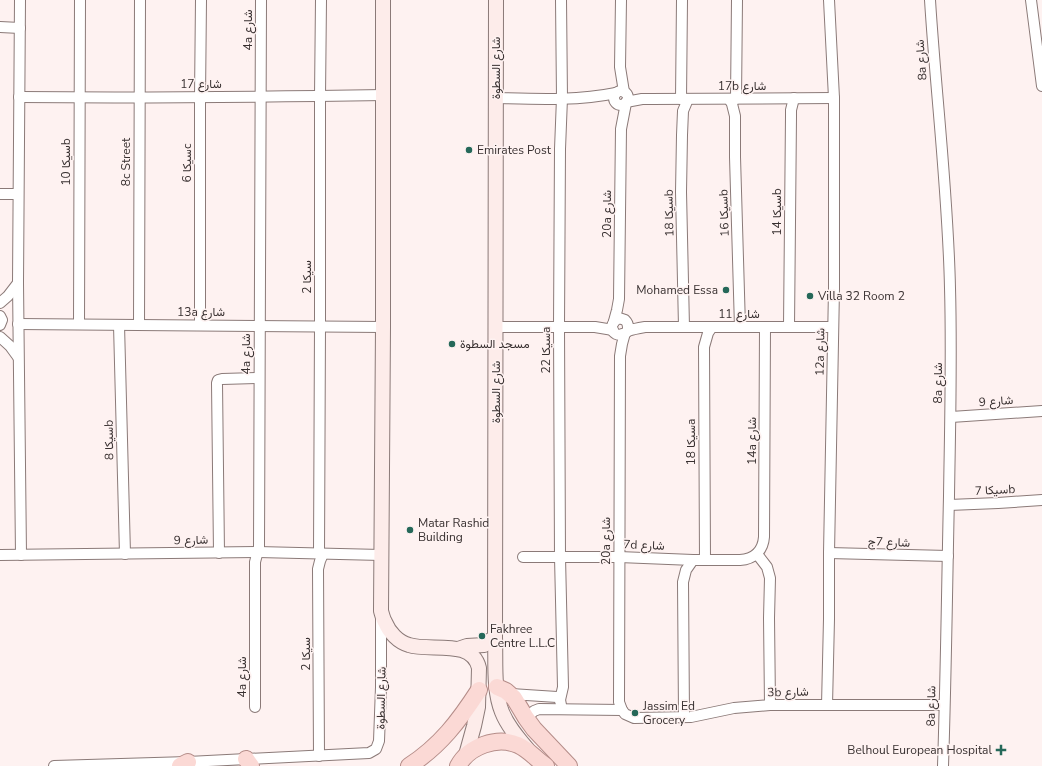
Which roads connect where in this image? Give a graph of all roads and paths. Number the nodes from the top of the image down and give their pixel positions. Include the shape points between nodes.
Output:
1 (20, 0) edge
2 (80, 0) edge
3 (140, 0) edge
4 (201, 0) edge
5 (261, 0) edge
6 (321, 0) edge
7 (383, 0) edge
8 (496, 0) edge
9 (561, 0) edge
10 (621, 0) edge
11 (682, 0) edge
12 (737, 0) edge
13 (829, 0) edge
14 (930, 0) edge
15 (1031, 0) edge
16 (0, 28) edge
17 (20, 28) junction
18 (1041, 65) edge
19 (1042, 86) edge
20 (384, 95) junction
21 (320, 96) junction
22 (19, 97) junction
23 (139, 97) junction
24 (200, 97) junction
25 (261, 97) junction
26 (620, 97) junction
27 (79, 98) junction
28 (496, 98) junction
29 (562, 98) junction
30 (794, 98) junction
31 (834, 98) junction
32 (685, 99) junction
33 (733, 99) junction
34 (0, 194) edge
35 (18, 194) junction
36 (18, 283) junction
37 (619, 299) junction
38 (0, 303) edge
39 (0, 316) edge
40 (18, 324) junction
41 (79, 324) junction
42 (0, 325) edge
43 (119, 325) junction
44 (139, 325) junction
45 (200, 325) junction
46 (259, 326) junction
47 (320, 326) junction
48 (496, 326) junction
49 (613, 326) junction
50 (626, 326) junction
51 (383, 327) junction
52 (559, 327) junction
53 (684, 327) junction
54 (712, 327) junction
55 (740, 327) junction
56 (765, 327) junction
57 (789, 327) junction
58 (833, 327) junction
59 (0, 337) edge
60 (620, 356) junction
61 (18, 357) junction
62 (259, 378) junction
63 (1042, 411) edge
64 (951, 417) junction
65 (1042, 500) edge
66 (949, 505) junction
67 (258, 552) junction
68 (219, 553) junction
69 (829, 553) junction
70 (125, 554) junction
71 (321, 554) junction
72 (757, 554) junction
73 (0, 555) edge
74 (20, 555) junction
75 (381, 555) junction
76 (948, 556) junction
77 (523, 557) dead end
78 (560, 557) junction
79 (619, 557) junction
80 (693, 560) junction
81 (705, 560) junction
82 (381, 611) junction
83 (496, 637) junction
84 (457, 649) junction
85 (497, 687) junction
86 (479, 690) junction
87 (511, 694) junction
88 (560, 704) junction
89 (827, 705) junction
90 (944, 705) junction
91 (770, 706) junction
92 (255, 707) dead end
93 (622, 710) junction
94 (684, 717) junction
95 (526, 718) junction
96 (319, 756) junction
97 (539, 761) edge
98 (248, 763) edge
99 (460, 763) edge
100 (184, 764) edge
101 (54, 766) edge
102 (409, 766) edge
103 (568, 766) edge
104 (943, 766) edge

1 - 17 street
2 - 27 street, سيكا 10b
3 - 23 street, 8c Street
4 - 24 street, سيكا 6c
5 - 25 street, 4a شارع
6 - 21 street, سيكا 2
7 - 20 main road, شارع السطوة
8 - 28 main road, شارع السطوة
9 - 29 street, سيكا 22a
10 - 26 street, 20a شارع
11 - 32 street, سيكا 18b
12 - 33 street, سيكا 16b
13 - 31 street, 12a شارع
14 - 64 street, 8a شارع via 949,245
15 - 18 street
16 - 17 street
17 - 22 street
18 - 19 street
20 - 21 street, شارع 17
20 - 51 main road, شارع السطوة
21 - 25 street, شارع 17
21 - 47 street, سيكا 2
22 - 27 street, شارع 17
22 - 35 street
23 - 24 street, شارع 17
23 - 27 street, شارع 17
23 - 44 street, 8c Street
24 - 25 street, شارع 17
24 - 45 street, سيكا 6c
25 - 46 street, 4a شارع
26 - 29 street, 17b شارع
26 - 32 street, 17b شارع
26 - 37 street, 20a شارع
27 - 41 street, سيكا 10b
28 - 29 street, 17b شارع
28 - 48 main road, شارع السطوة
29 - 52 street, سيكا 22a
30 - 31 street, 17b شارع
30 - 33 street, 17b شارع
30 - 57 street, سيكا 14b via 791,110
31 - 58 street, 12a شارع
32 - 33 street, 17b شارع
32 - 53 street, سيكا 18b via 682,123
33 - 55 street, سيكا 16b
34 - 35 street
35 - 36 street
36 - 38 street
36 - 40 street
37 - 49 street, 20a شارع
37 - 50 street, 20a شارع
39 - 42 street
40 - 41 street, 13a شارع
40 - 61 street
41 - 43 street, 13a شارع
43 - 44 street, 13a شارع
43 - 70 street, سيكا 8b
44 - 45 street, 13a شارع
45 - 46 street, 13a شارع
46 - 47 street, 13a شارع
46 - 62 street, 4a شارع
47 - 51 street, 13a شارع
47 - 71 street, سيكا 2
48 - 52 street
48 - 83 main road, شارع السطوة
49 - 50 street via 619,318
49 - 50 street via 620,335
49 - 52 street
49 - 60 street, 20a شارع
50 - 53 street, شارع 11
50 - 60 street, 20a شارع
51 - 75 main road, شارع السطوة
52 - 78 street, سيكا 22a
53 - 54 street, شارع 11
54 - 55 street, شارع 11
54 - 81 street, سيكا 18a via 704,347
55 - 56 street, شارع 11
56 - 57 street, شارع 11
56 - 72 street, 14a شارع via 764,537 763,546
57 - 58 street, شارع 11
58 - 69 street, 12a شارع
59 - 61 street
60 - 79 street, 20a شارع
61 - 74 street
62 - 67 street, 4a شارع
62 - 68 street via 222,379 217,383
63 - 64 street, شارع 9
64 - 66 street, 8a شارع
65 - 66 street, سيكا 7b
66 - 76 street, 8a شارع
67 - 68 street, شارع 9
67 - 71 street, شارع 9
67 - 92 street, 4a شارع via 255,562
68 - 70 street, شارع 9
69 - 76 street, شارع 7ج
69 - 89 street, 12a شارع
70 - 74 street, شارع 9
71 - 75 street, شارع 9
71 - 96 street, سيكا 2 via 318,570
72 - 81 street, 7d شارع via 747,560
72 - 91 street via 767,567 770,578
73 - 74 street, شارع 9
75 - 82 main road, شارع السطوة
76 - 90 street, 8a شارع
77 - 78 street, 7d شارع
78 - 79 street, 7d شارع
78 - 88 street, سيكا 22a via 563,687
79 - 80 street, 7d شارع
79 - 93 street, 20a شارع via 619,702
80 - 81 street, 7d شارع
80 - 94 street via 686,570 683,582
82 - 84 main road, شارع السطوة via 390,631 408,645
82 - 96 street, شارع السطوة via 380,741 373,752 366,754
83 - 84 main road via 484,645
83 - 85 main road, شارع السطوة
84 - 86 main road, شارع السطوة via 471,654 478,662
85 - 87 main road
85 - 97 main road, شارع السطوة via 506,720 515,735
86 - 99 main road, شارع السطوة via 476,716
86 - 102 main road via 443,738
87 - 88 street via 555,696
87 - 95 main road
88 - 93 street
88 - 95 street via 531,712
89 - 90 street, 3b شارع
89 - 91 street, 3b شارع
90 - 104 street, 8a شارع
91 - 94 street, 3b شارع via 734,708
93 - 94 street, 3b شارع via 634,718
95 - 103 main road
96 - 98 street
97 - 99 main road via 518,745 492,742 484,744
98 - 100 street
100 - 101 street

